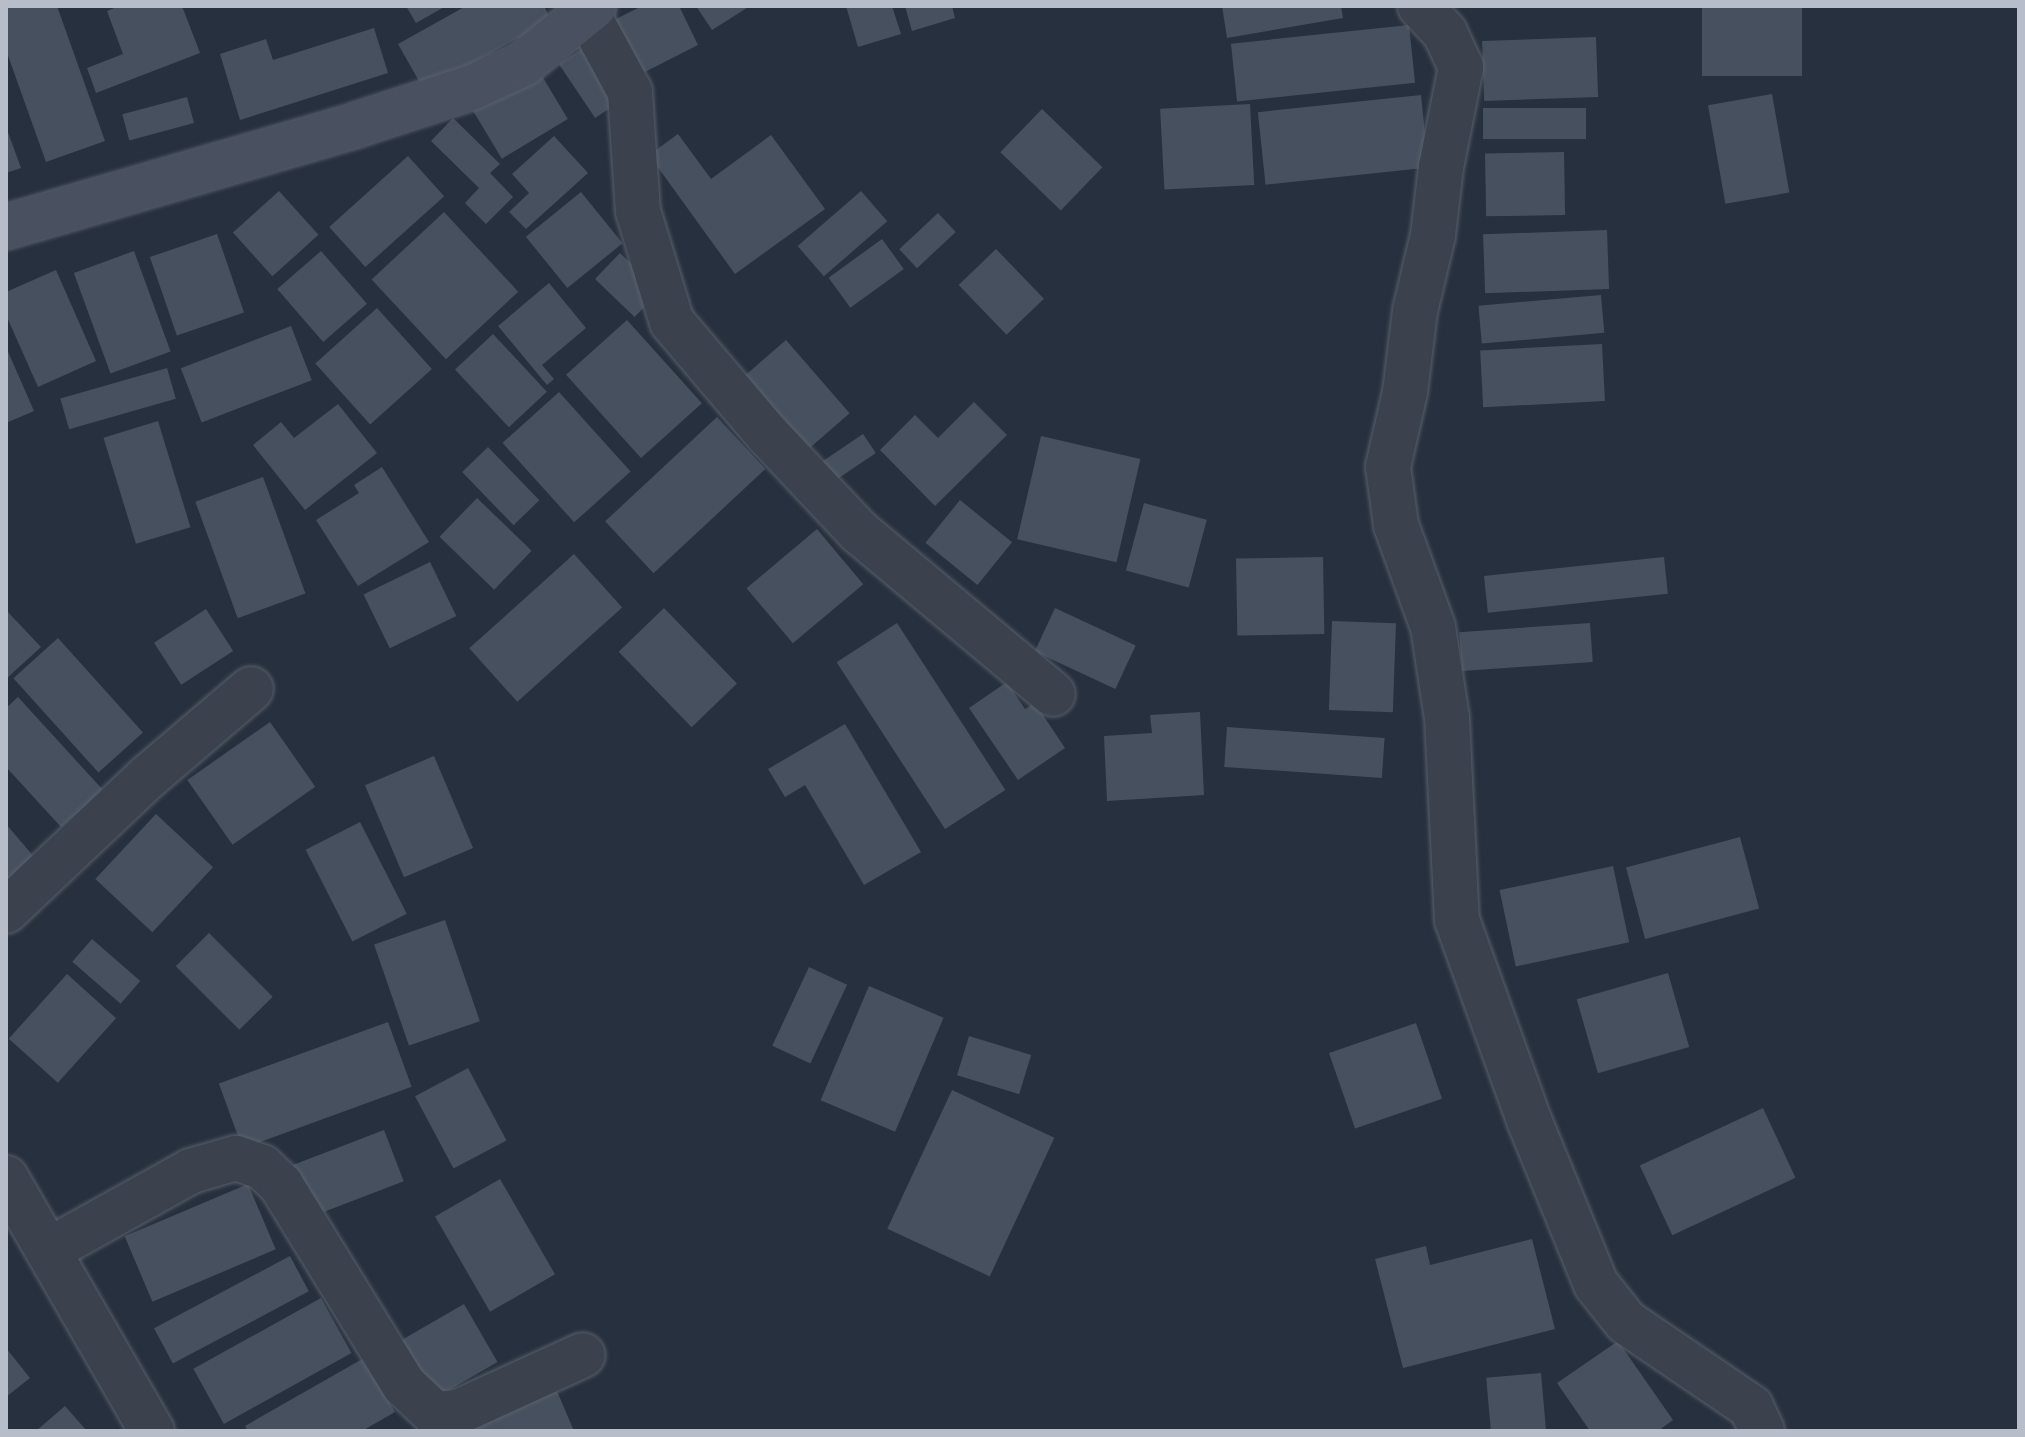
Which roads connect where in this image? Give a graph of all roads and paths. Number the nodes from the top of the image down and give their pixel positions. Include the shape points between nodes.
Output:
1 (1420, 6) edge
2 (591, 10) edge
3 (6, 227) edge
4 (251, 689) dead end
5 (1053, 694) dead end
6 (6, 911) edge
7 (6, 1178) edge
8 (49, 1250) junction
9 (583, 1355) dead end
10 (152, 1431) edge
11 (1762, 1431) edge

1 - 11 street via 1445,33 1461,67 1388,467 1396,525 1433,627 1440,672 1457,920 1534,1133 1596,1284 1626,1322 1751,1407
2 - 3 street via 523,64 473,87
2 - 5 street via 630,92 638,211 672,322 858,531
4 - 6 street via 149,776
7 - 8 street
8 - 9 street via 191,1171 236,1158 262,1167 281,1185 404,1385 435,1414 458,1412
8 - 10 street

